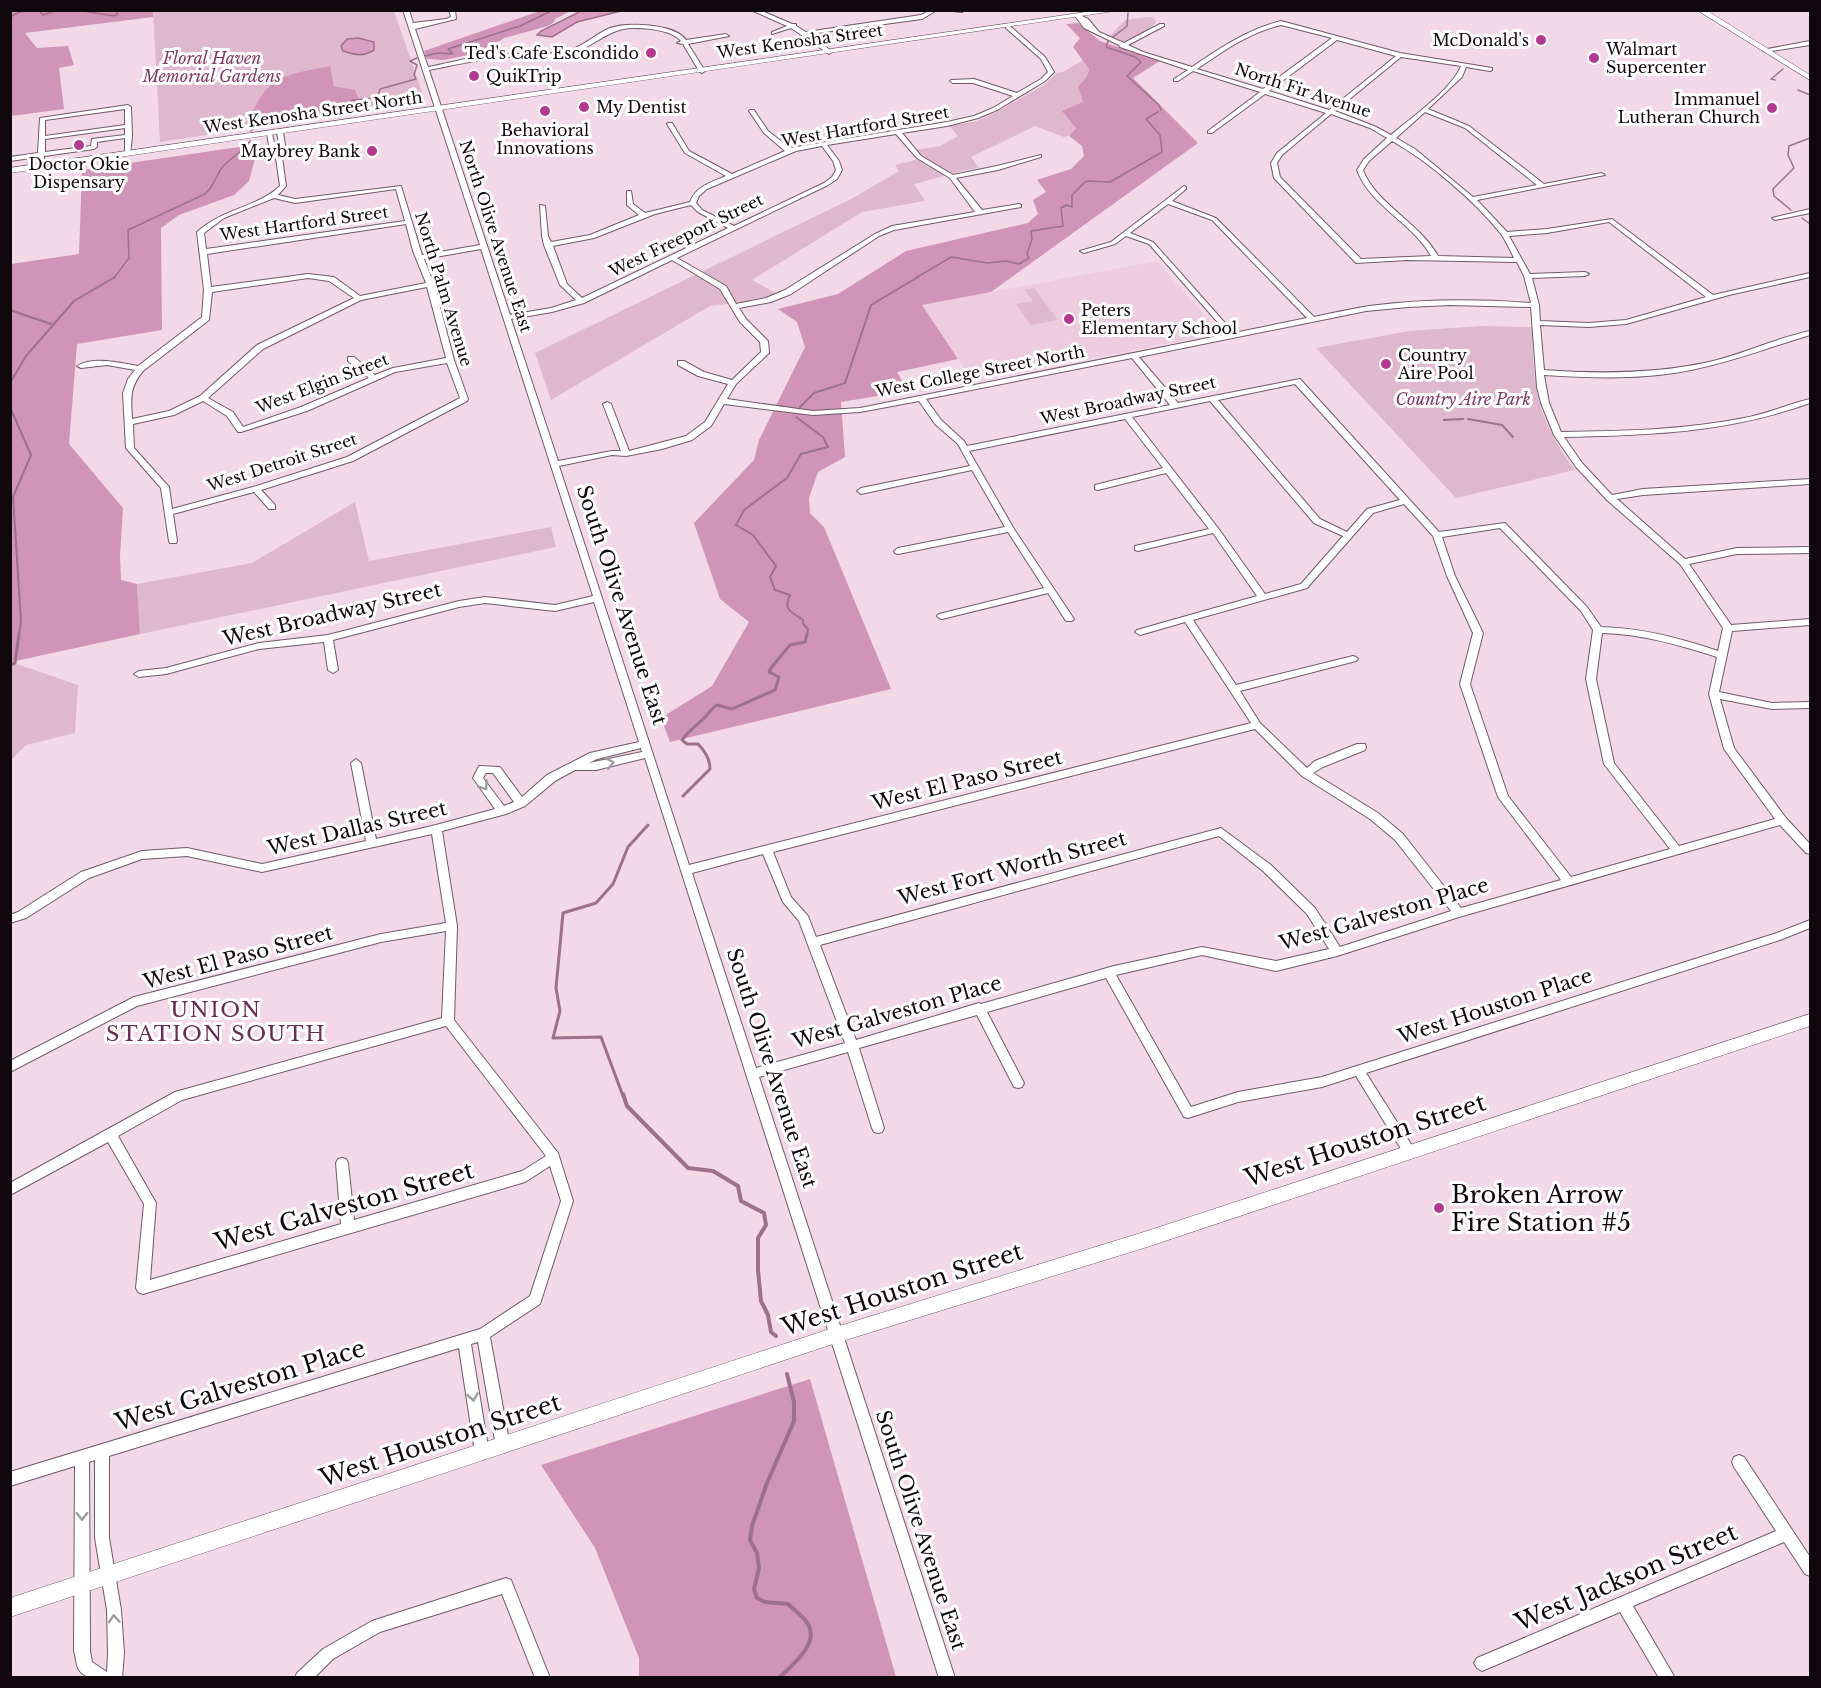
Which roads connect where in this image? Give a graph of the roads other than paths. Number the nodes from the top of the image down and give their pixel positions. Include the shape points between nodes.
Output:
1 (406, 10) edge
2 (458, 10) edge
3 (753, 10) edge
4 (935, 10) edge
5 (945, 10) edge
6 (962, 10) edge
7 (1118, 10) edge
8 (1700, 10) edge
9 (452, 11) edge
10 (1078, 16) junction
11 (794, 25) junction
12 (1162, 25) dead end
13 (411, 26) junction
14 (1011, 26) junction
15 (774, 33) dead end
16 (807, 33) junction
17 (726, 36) dead end
18 (1336, 38) junction
19 (683, 43) junction
20 (1810, 43) edge
21 (1122, 46) junction
22 (1766, 50) junction
23 (829, 52) junction
24 (818, 54) junction
25 (1400, 55) junction
26 (1464, 65) junction
27 (1192, 69) junction
28 (1490, 69) dead end
29 (426, 70) junction
30 (700, 71) junction
31 (1810, 78) edge
32 (1176, 80) dead end
33 (953, 81) dead end
34 (1264, 91) junction
35 (1017, 95) junction
36 (487, 102) joint
37 (440, 109) junction
38 (1424, 110) junction
39 (752, 111) dead end
40 (1330, 112) junction
41 (670, 124) dead end
42 (129, 126) junction
43 (280, 132) junction
44 (898, 132) junction
45 (1210, 132) dead end
46 (269, 134) junction
47 (129, 136) junction
48 (1392, 137) junction
49 (41, 138) junction
50 (823, 144) junction
51 (69, 151) junction
52 (789, 151) junction
53 (128, 154) junction
54 (41, 155) junction
55 (1039, 156) dead end
56 (279, 157) junction
57 (10, 159) edge
58 (69, 162) junction
59 (41, 166) junction
60 (10, 171) edge
61 (1602, 175) dead end
62 (731, 176) junction
63 (952, 177) junction
64 (1543, 186) junction
65 (1184, 188) dead end
66 (629, 192) dead end
67 (273, 196) junction
68 (1472, 199) junction
69 (1167, 201) junction
70 (693, 203) junction
71 (542, 206) dead end
72 (1019, 206) dead end
73 (1810, 211) edge
74 (980, 213) junction
75 (644, 215) junction
76 (1775, 218) dead end
77 (409, 222) junction
78 (733, 228) junction
79 (1126, 234) junction
80 (1505, 234) junction
81 (548, 246) junction
82 (484, 250) junction
83 (1084, 250) dead end
84 (203, 252) junction
85 (673, 258) junction
86 (1436, 259) junction
87 (421, 260) junction
88 (1520, 260) junction
89 (1585, 274) dead end
90 (1810, 275) edge
91 (1528, 276) junction
92 (430, 284) junction
93 (208, 290) junction
94 (1712, 297) junction
95 (359, 298) junction
96 (582, 301) junction
97 (1535, 305) junction
98 (735, 306) junction
99 (507, 318) junction
100 (1312, 320) junction
101 (1537, 323) junction
102 (1810, 333) edge
103 (1233, 336) junction
104 (1134, 356) junction
105 (351, 359) dead end
106 (450, 360) junction
107 (681, 363) dead end
108 (81, 366) dead end
109 (140, 369) junction
110 (1540, 372) junction
111 (374, 377) junction
112 (733, 383) junction
113 (203, 398) junction
114 (921, 398) junction
115 (1212, 398) junction
116 (464, 399) joint
117 (722, 401) junction
118 (1810, 401) edge
119 (607, 404) dead end
120 (1175, 405) junction
121 (1126, 416) junction
122 (130, 422) junction
123 (1558, 435) junction
124 (964, 449) junction
125 (626, 453) junction
126 (975, 467) junction
127 (555, 468) junction
128 (1167, 470) junction
129 (1810, 481) edge
130 (1098, 487) dead end
131 (256, 489) junction
132 (861, 491) dead end
133 (1610, 498) junction
134 (1406, 501) junction
135 (272, 507) dead end
136 (170, 512) junction
137 (1011, 529) junction
138 (1215, 530) junction
139 (1347, 535) junction
140 (1437, 535) junction
141 (173, 541) dead end
142 (1138, 548) dead end
143 (1810, 550) edge
144 (897, 551) dead end
145 (1683, 562) junction
146 (1049, 590) junction
147 (597, 595) junction
148 (1263, 598) junction
149 (942, 616) dead end
150 (1069, 619) dead end
151 (1188, 620) junction
152 (1810, 622) edge
153 (1728, 628) junction
154 (1598, 630) junction
155 (1140, 632) dead end
156 (328, 638) junction
157 (1721, 655) junction
158 (1353, 659) dead end
159 (333, 670) dead end
160 (139, 674) dead end
161 (1234, 689) junction
162 (1714, 694) junction
163 (1810, 705) edge
164 (1257, 725) junction
165 (1361, 747) dead end
166 (647, 749) junction
167 (356, 763) dead end
168 (1306, 773) junction
169 (521, 802) junction
170 (502, 811) junction
171 (1782, 821) junction
172 (436, 829) junction
173 (371, 842) junction
174 (766, 849) junction
175 (1677, 850) junction
176 (1810, 850) edge
177 (686, 870) junction
178 (1568, 881) junction
179 (1459, 912) junction
180 (10, 919) edge
181 (1810, 924) edge
182 (452, 926) junction
183 (813, 942) junction
184 (1337, 952) junction
185 (1110, 974) junction
186 (980, 1008) junction
187 (1810, 1020) edge
188 (448, 1021) junction
189 (852, 1045) junction
190 (10, 1067) edge
191 (1358, 1070) junction
192 (752, 1074) junction
193 (1018, 1083) dead end
194 (878, 1128) dead end
195 (111, 1135) junction
196 (1410, 1153) junction
197 (554, 1157) junction
198 (342, 1163) dead end
199 (10, 1190) edge
200 (348, 1228) junction
201 (483, 1334) junction
202 (836, 1335) junction
203 (464, 1340) junction
204 (503, 1446) junction
205 (102, 1451) junction
206 (482, 1453) junction
207 (81, 1457) junction
208 (1739, 1462) dead end
209 (10, 1479) edge
210 (1786, 1534) junction
211 (1810, 1569) edge
212 (108, 1576) junction
213 (82, 1585) junction
214 (1623, 1603) junction
215 (10, 1608) edge
216 (1482, 1663) dead end
217 (102, 1677) edge
218 (114, 1677) edge
219 (302, 1677) edge
220 (543, 1677) edge
221 (947, 1677) edge
222 (1668, 1677) edge

1 - 13 street, North Olive Avenue East
2 - 9 street
3 - 11 street
4 - 16 street via 922,17
5 - 6 street
7 - 10 main road, West Kenosha Street
8 - 22 main road
9 - 13 street via 454,18 447,21
10 - 14 main road, West Kenosha Street
10 - 21 street, North Fir Avenue via 1086,27
11 - 15 street
11 - 16 street
12 - 21 street
13 - 29 street, North Olive Avenue East
14 - 23 main road, West Kenosha Street
14 - 35 street, West Hartford Street via 1051,72
16 - 23 street
16 - 24 street
17 - 19 street
18 - 25 street
18 - 27 street via 1281,23 1242,39
18 - 34 street
19 - 29 street via 675,33 661,29 625,27 569,54 494,58
19 - 30 street
20 - 22 street
21 - 27 street, North Fir Avenue
22 - 31 main road
23 - 24 main road, West Kenosha Street
24 - 30 main road, West Kenosha Street
25 - 26 street
25 - 40 street
26 - 28 street
26 - 38 street via 1456,81
27 - 32 street
27 - 34 street, North Fir Avenue
29 - 37 street, North Olive Avenue East
30 - 36 main road, West Kenosha Street
33 - 35 street via 972,80
34 - 40 street, North Fir Avenue
34 - 45 street
35 - 44 street, West Hartford Street via 976,117
36 - 37 main road, West Kenosha Street North
37 - 43 main road, West Kenosha Street North
37 - 82 street, North Olive Avenue East
38 - 48 street
38 - 64 street via 1467,128
39 - 52 street via 766,132
40 - 48 street, North Fir Avenue
40 - 86 street via 1278,154 1274,163 1283,186 1359,261
41 - 62 street via 684,150
42 - 47 street
42 - 49 street
42 - 49 street via 128,107 42,119
43 - 46 main road, West Kenosha Street North
43 - 56 street via 283,151
44 - 50 street, West Hartford Street
44 - 63 street via 918,157
46 - 53 main road, West Kenosha Street North
46 - 56 street via 273,152
47 - 51 street via 94,141 94,147
47 - 53 street
48 - 68 street, North Fir Avenue
48 - 86 street via 1366,160 1360,170 1364,182 1418,232
49 - 54 street
50 - 52 street, West Hartford Street
50 - 78 street, West Freeport Street via 838,165 835,178
51 - 54 street
51 - 58 street
52 - 62 street, West Hartford Street
53 - 58 main road
54 - 57 street
54 - 59 street
55 - 63 street
56 - 67 street via 283,186
58 - 59 main road
59 - 60 main road
61 - 64 street
62 - 70 street, West Hartford Street via 701,190
63 - 74 street
64 - 68 street
65 - 69 street
66 - 75 street via 630,205
67 - 77 street, North Palm Avenue via 295,201 399,187
67 - 84 street via 222,217 200,232
68 - 80 street, North Fir Avenue
69 - 79 street
69 - 100 street via 1216,220
70 - 75 street
70 - 78 street via 700,211
71 - 81 street
72 - 74 street
73 - 76 street
74 - 98 street via 884,231 788,292
75 - 81 street via 597,236
77 - 84 street, West Hartford Street
77 - 87 street, North Palm Avenue
78 - 85 street, West Freeport Street
79 - 83 street via 1107,246
79 - 103 street via 1151,243
80 - 88 street, North Fir Avenue
80 - 94 street via 1610,220
81 - 96 street via 564,285
82 - 87 street
82 - 99 street, North Olive Avenue East
84 - 93 street
85 - 96 street, West Freeport Street
85 - 98 street via 719,284
86 - 88 street
87 - 92 street, North Palm Avenue
88 - 91 street, North Fir Avenue
89 - 91 street
90 - 94 street
91 - 97 street, North Fir Avenue
92 - 95 street
92 - 106 street, North Palm Avenue
93 - 95 street via 308,276 331,279
93 - 109 street via 206,318
94 - 101 street via 1620,323
95 - 113 street via 260,347
96 - 99 street, West Freeport Street
97 - 100 street, West College Street North via 1417,304
97 - 101 street, North Fir Avenue
98 - 112 street via 766,346 760,360
99 - 127 street, North Olive Avenue East
100 - 103 street, West College Street North
101 - 110 street, North Fir Avenue
102 - 110 street via 1719,362 1676,371 1618,375
103 - 104 street, West College Street North
104 - 114 street, West College Street North
104 - 120 street
105 - 111 street
106 - 111 street, West Elgin Street
106 - 116 street, North Palm Avenue
107 - 112 street via 701,374
108 - 109 street via 107,363
109 - 122 street via 127,393
110 - 123 street, North Fir Avenue via 1545,403
111 - 113 street, West Elgin Street via 304,410 241,430 230,414
112 - 117 street
113 - 122 street via 171,413
114 - 117 street, West College Street North via 836,412
114 - 124 street
115 - 120 street, West Broadway Street
115 - 134 street, West Broadway Street via 1297,381
115 - 139 street via 1317,521
116 - 131 street, West Detroit Street via 350,459
117 - 125 street via 708,424 689,438
118 - 123 street via 1775,415 1720,426
119 - 125 street
120 - 121 street, West Broadway Street
121 - 124 street, West Broadway Street
121 - 128 street
122 - 136 street via 130,447 165,488
123 - 133 street, North Fir Avenue
124 - 126 street
125 - 127 street via 613,460
126 - 132 street
126 - 137 street
127 - 147 street, South Olive Avenue East
128 - 130 street
128 - 138 street
129 - 133 street via 1643,492
131 - 135 street
131 - 136 street, West Detroit Street
133 - 145 street, North Fir Avenue
134 - 139 street via 1370,511
134 - 140 street
136 - 141 street
137 - 144 street
137 - 146 street
138 - 142 street
138 - 148 street
139 - 148 street via 1304,586
140 - 154 street via 1502,525 1584,609
140 - 178 street via 1478,633 1465,684 1503,797
143 - 145 street via 1737,551
145 - 153 street, North Fir Avenue
146 - 149 street
146 - 150 street
147 - 156 street, West Broadway Street via 555,608 485,600 459,604
147 - 166 street, South Olive Avenue East
148 - 151 street
151 - 155 street
151 - 161 street
152 - 153 street
153 - 157 street
154 - 157 street via 1659,635
154 - 175 street via 1591,679 1609,764
156 - 159 street
156 - 160 street, West Broadway Street via 259,646 166,671
157 - 162 street
158 - 161 street
161 - 164 street
162 - 163 street via 1772,706
162 - 171 street via 1729,749
164 - 168 street
164 - 174 street, West El Paso Street
165 - 168 street
166 - 169 street, West Dallas Street via 596,766 570,768
166 - 177 street, South Olive Avenue East
167 - 173 street
168 - 179 street via 1374,816 1399,837
169 - 170 street, West Dallas Street
169 -> 170 street via 496,770 483,769 478,778
170 - 172 street, West Dallas Street
171 - 175 street, West Galveston Place
171 - 176 street
172 - 173 street, West Dallas Street
172 - 182 street
173 - 180 street, West Dallas Street via 262,868 186,852 142,855 86,875
174 - 177 street, West El Paso Street
174 - 183 street via 787,899 804,919
175 - 178 street, West Galveston Place
177 - 192 street, South Olive Avenue East
178 - 179 street, West Galveston Place
179 - 184 street, West Galveston Place
181 - 191 street, West Houston Place
182 - 188 street
182 - 190 street, West El Paso Street via 381,938 134,1002
183 - 184 street, West Fort Worth Street via 1221,832 1267,868 1311,911
183 - 189 street
184 - 185 street, West Galveston Place via 1276,966 1202,951
185 - 186 street, West Galveston Place
185 - 191 street, West Houston Place via 1188,1113 1238,1097 1303,1088
186 - 189 street, West Galveston Place
186 - 193 street
187 - 196 main road, West Houston Street
188 - 195 street via 179,1096
188 - 197 street
189 - 192 street, West Galveston Place
189 - 194 street
191 - 196 street
192 - 202 street, South Olive Avenue East
195 - 199 street
195 - 200 street, West Galveston Street via 150,1203 143,1288
196 - 202 main road, West Houston Street
197 - 200 street, West Galveston Street via 525,1176
197 - 201 street, West Galveston Place via 567,1201 535,1300
198 - 200 street
201 - 203 street, West Galveston Place
201 - 204 street
202 - 204 main road, West Houston Street
202 - 221 street, South Olive Avenue East
203 - 205 street, West Galveston Place
203 -> 206 street
204 - 206 main road, West Houston Street
205 - 207 street, West Galveston Place
205 - 212 street via 102,1538
206 - 212 main road, West Houston Street
207 - 209 street, West Galveston Place
207 -> 213 street
208 - 210 street
210 - 211 street
210 - 214 street, West Jackson Street
212 - 213 main road, West Houston Street
218 -> 212 street via 114,1610
213 - 215 main road, West Houston Street
213 - 217 street via 85,1666
214 - 216 street, West Jackson Street
214 - 222 street
219 - 220 street via 328,1654 377,1626 506,1585

